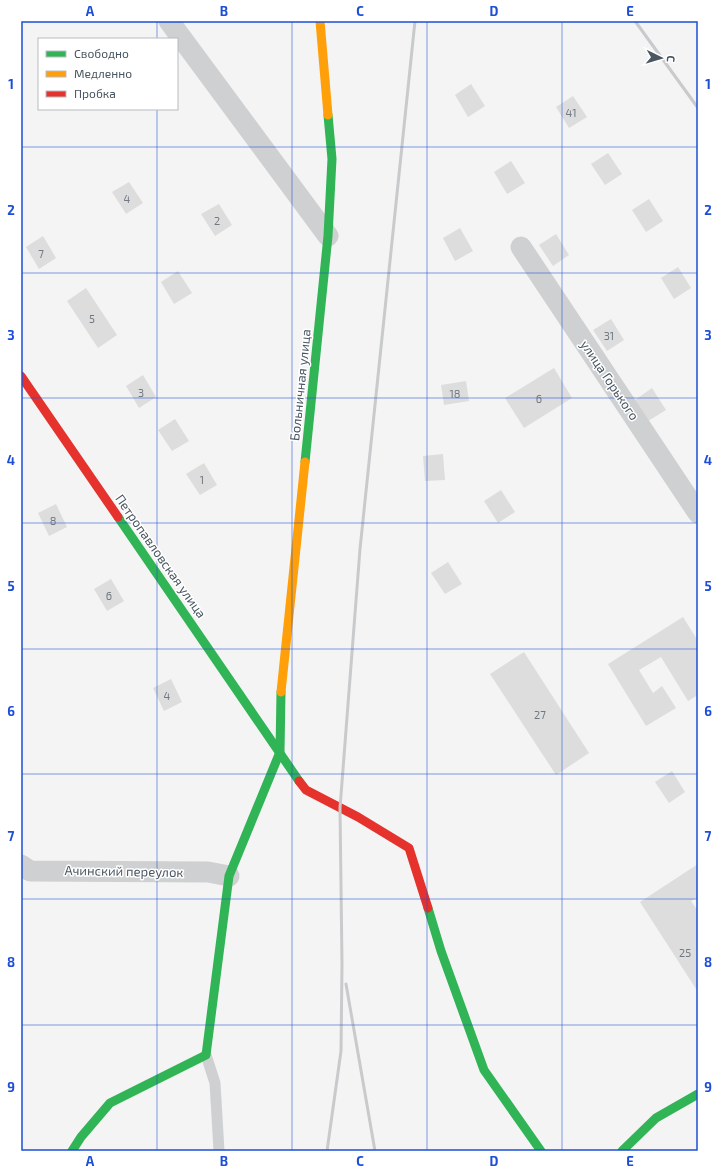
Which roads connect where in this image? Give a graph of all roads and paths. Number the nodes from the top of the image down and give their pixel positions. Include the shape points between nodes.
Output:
1 (169, 21) edge
2 (320, 21) edge
3 (328, 236) junction
4 (521, 247) dead end
5 (21, 376) edge
6 (698, 513) edge
7 (280, 752) junction
8 (21, 865) edge
9 (229, 876) junction
10 (206, 1055) junction
11 (698, 1094) edge
12 (72, 1151) edge
13 (219, 1151) edge
14 (541, 1151) edge
15 (622, 1151) edge

1 - 3 street
2 - 3 street, Больничная улица via 332,159
3 - 7 street, Больничная улица via 280,704
4 - 6 street, улица Горького
5 - 7 street, Петропавловская улица
7 - 9 street
7 - 14 street, Петропавловская улица via 306,790 409,848 441,951 484,1070
8 - 9 street, Ачинский переулок via 30,871 208,872
9 - 10 street
10 - 12 street via 110,1103
10 - 13 lane via 215,1083
11 - 15 street via 656,1118

